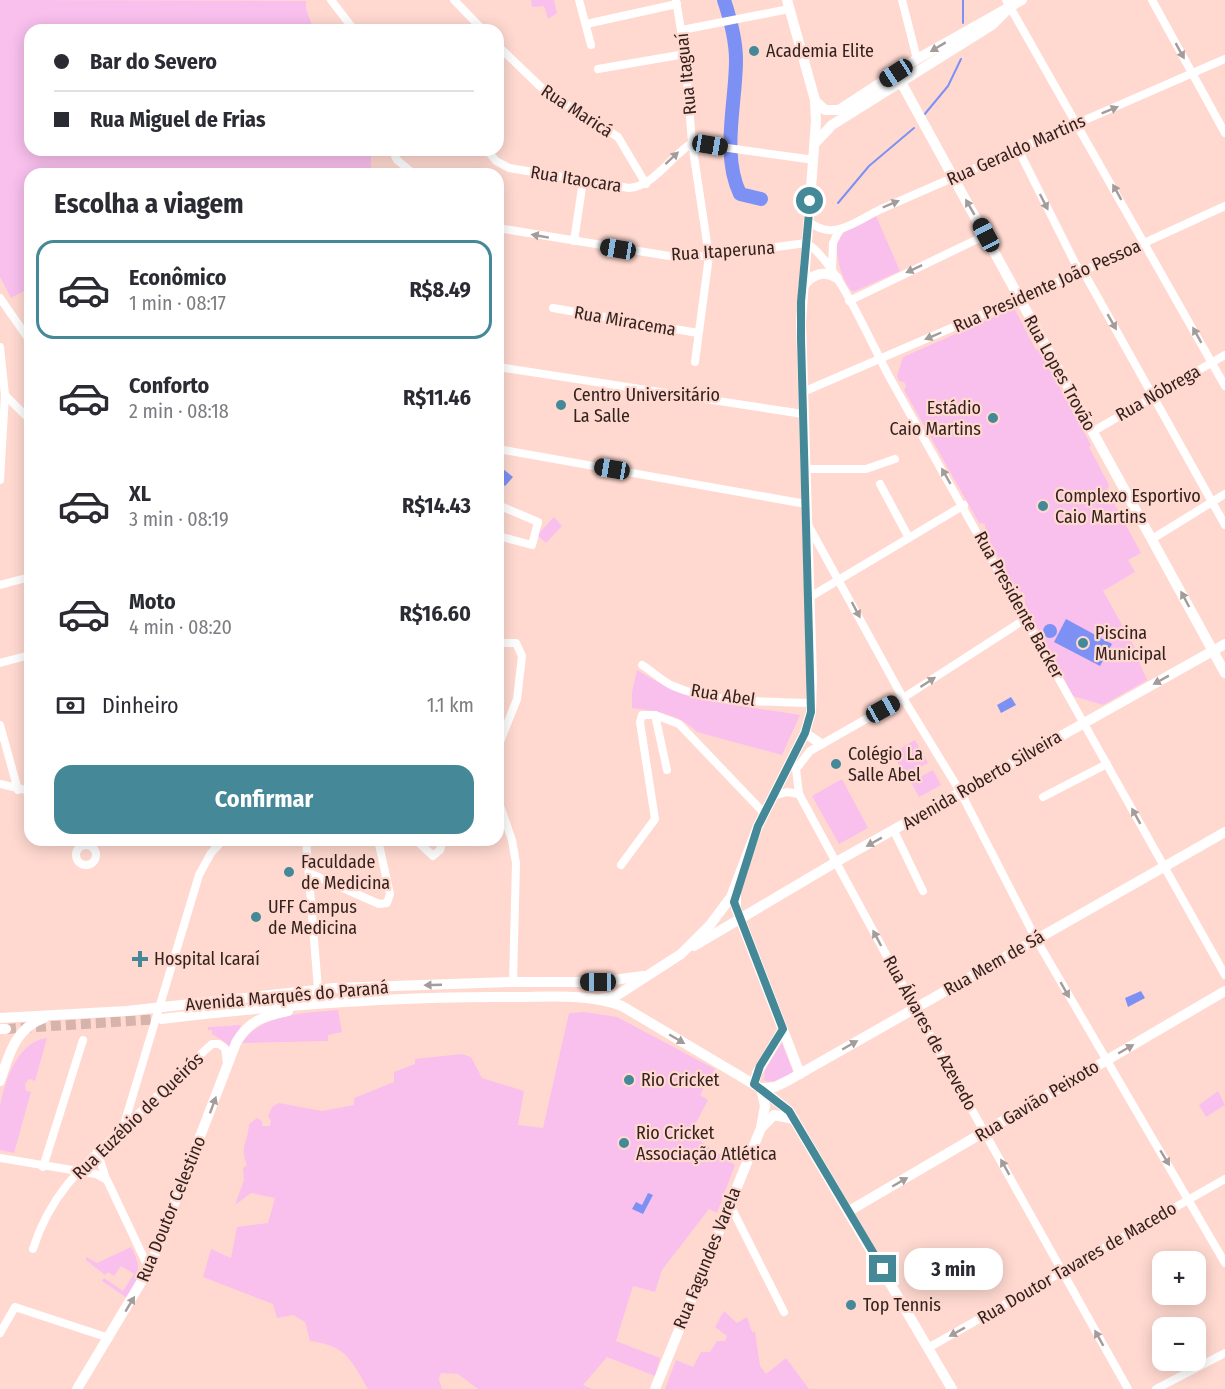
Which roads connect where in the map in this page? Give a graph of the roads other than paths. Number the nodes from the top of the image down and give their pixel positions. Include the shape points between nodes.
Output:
1 (331, 0) edge
2 (454, 0) edge
3 (579, 0) edge
4 (902, 0) edge
5 (1022, 0) edge
6 (1152, 0) edge
7 (677, 2) edge
8 (788, 4) edge
9 (1008, 5) edge
10 (349, 24) edge
11 (477, 24) edge
12 (586, 24) junction
13 (682, 30) junction
14 (591, 45) dead end
15 (504, 52) edge
16 (685, 54) junction
17 (917, 59) junction
18 (1225, 59) edge
19 (597, 69) dead end
20 (1191, 72) junction
21 (898, 77) junction
22 (867, 97) junction
23 (815, 101) junction
24 (1078, 123) junction
25 (1225, 133) edge
26 (816, 142) junction
27 (692, 143) junction
28 (1018, 149) junction
29 (395, 156) edge
30 (492, 156) edge
31 (814, 160) junction
32 (407, 168) edge
33 (953, 178) junction
34 (583, 181) junction
35 (646, 184) junction
36 (1225, 206) edge
37 (808, 222) junction
38 (504, 229) edge
39 (839, 231) junction
40 (986, 235) junction
41 (574, 242) junction
42 (806, 243) junction
43 (1145, 243) junction
44 (709, 256) junction
45 (832, 267) junction
46 (1083, 271) junction
47 (837, 278) junction
48 (803, 287) junction
49 (0, 298) edge
50 (1019, 298) junction
51 (849, 301) junction
52 (553, 308) dead end
53 (24, 332) edge
54 (698, 333) junction
55 (0, 347) edge
56 (1225, 355) edge
57 (879, 358) junction
58 (695, 362) dead end
59 (1212, 362) junction
60 (504, 368) edge
61 (1225, 386) edge
62 (803, 392) junction
63 (5, 395) junction
64 (1154, 396) junction
65 (24, 414) edge
66 (803, 414) junction
67 (1092, 432) junction
68 (504, 450) edge
69 (895, 459) dead end
70 (806, 469) junction
71 (0, 480) edge
72 (880, 484) dead end
73 (1225, 494) edge
74 (1212, 502) junction
75 (806, 504) junction
76 (964, 506) junction
77 (504, 508) edge
78 (807, 522) junction
79 (1225, 525) edge
80 (504, 538) edge
81 (909, 538) junction
82 (1152, 539) junction
83 (24, 579) edge
84 (840, 580) junction
85 (0, 585) edge
86 (810, 597) junction
87 (1027, 618) junction
88 (504, 643) edge
89 (1225, 644) edge
90 (1212, 651) junction
91 (24, 657) edge
92 (0, 663) edge
93 (642, 665) dead end
94 (1225, 673) edge
95 (903, 698) junction
96 (811, 703) junction
97 (655, 715) junction
98 (1084, 722) junction
99 (0, 725) edge
100 (504, 732) edge
101 (805, 733) junction
102 (821, 744) junction
103 (1107, 764) junction
104 (667, 770) dead end
105 (0, 784) edge
106 (18, 790) junction
107 (24, 790) edge
108 (961, 793) junction
109 (799, 794) junction
110 (773, 796) junction
111 (1043, 797) dead end
112 (764, 813) junction
113 (504, 817) edge
114 (894, 831) junction
115 (1225, 832) edge
116 (217, 846) edge
117 (307, 846) edge
118 (379, 846) edge
119 (422, 846) edge
120 (441, 846) edge
121 (836, 862) junction
122 (621, 865) dead end
123 (1164, 867) junction
124 (309, 873) junction
125 (329, 882) junction
126 (736, 888) junction
127 (923, 891) dead end
128 (312, 895) junction
129 (740, 920) junction
130 (1036, 939) junction
131 (681, 954) junction
132 (646, 975) junction
133 (1225, 975) edge
134 (513, 982) junction
135 (318, 989) junction
136 (1225, 991) edge
137 (601, 999) junction
138 (339, 1002) junction
139 (915, 1008) junction
140 (160, 1013) junction
141 (50, 1016) junction
142 (0, 1017) edge
143 (783, 1029) junction
144 (83, 1040) dead end
145 (1106, 1060) junction
146 (0, 1064) edge
147 (227, 1066) junction
148 (0, 1072) edge
149 (800, 1074) junction
150 (0, 1081) edge
151 (757, 1086) junction
152 (130, 1103) junction
153 (142, 1111) junction
154 (794, 1119) junction
155 (761, 1128) junction
156 (123, 1129) junction
157 (985, 1132) junction
158 (97, 1151) junction
159 (0, 1158) edge
160 (43, 1167) junction
161 (76, 1172) junction
162 (1225, 1179) edge
163 (107, 1180) junction
164 (1190, 1198) junction
165 (729, 1203) junction
166 (849, 1211) junction
167 (33, 1249) dead end
168 (1225, 1263) edge
169 (149, 1269) junction
170 (1063, 1273) junction
171 (784, 1312) dead end
172 (0, 1333) edge
173 (109, 1338) junction
174 (928, 1348) junction
175 (1225, 1353) edge
176 (77, 1389) edge
177 (655, 1389) edge
178 (952, 1389) edge
179 (1128, 1389) edge
180 (1156, 1389) edge

1 - 10 street
2 - 11 street
3 - 12 street
4 - 17 street
5 - 9 main road
6 -> 20 street
7 - 12 street
7 - 13 street, Rua Itaguaí
8 - 13 street
8 - 23 main road
9 -> 17 main road
9 - 21 main road via 992,25
9 - 24 street
12 - 14 street
13 - 16 street, Rua Itaguaí
15 - 35 street, Rua Maricá via 546,92 618,138
16 - 19 street
16 - 27 street, Rua Itaguaí
17 - 21 main road
18 - 20 street, Rua Geraldo Martins
24 -> 20 street, Rua Geraldo Martins
20 - 25 street
21 - 22 main road
21 - 33 main road, Rua Lopes Trovão
22 - 23 main road via 833,112
22 - 26 main road
23 - 26 main road
24 - 28 street, Rua Geraldo Martins
43 -> 24 street
26 - 31 main road
27 - 31 street
35 -> 27 street, Rua Itaocara
27 - 44 street, Rua Itaguaí
28 - 33 street, Rua Geraldo Martins
28 -> 46 street via 1076,265
29 - 32 street
30 - 34 street, Rua Itaocara via 509,168
31 - 37 main road
39 -> 33 street, Rua Geraldo Martins
40 -> 33 main road, Rua Lopes Trovão
34 - 35 street, Rua Itaocara via 629,188
34 - 41 street
36 - 43 street, Rua Presidente João Pessoa
37 - 39 street via 820,230
37 - 42 main road
41 -> 38 street, Rua Itaperuna
39 - 45 street via 832,243
40 - 50 main road, Rua Lopes Trovão
40 -> 51 street
41 - 44 street, Rua Itaperuna via 656,255
42 - 44 street, Rua Itaperuna
42 - 45 street, Rua Presidente Backer
42 - 48 main road
43 - 46 street, Rua Presidente João Pessoa
59 -> 43 street
44 - 54 street, Rua Itaguaí
45 - 47 street, Rua Presidente Backer
46 - 50 street, Rua Presidente João Pessoa
46 -> 64 street
47 - 48 main road via 820,273
47 - 51 street, Rua Presidente Backer
48 - 62 main road
49 - 53 street
50 -> 57 street, Rua Presidente João Pessoa
50 - 67 main road, Rua Lopes Trovão
51 - 57 street, Rua Presidente Backer
52 - 54 street, Rua Miracema
54 - 58 street, Rua Itaguaí
55 - 63 street
56 - 59 street, Rua Nóbrega
57 - 62 street, Rua Presidente João Pessoa
76 -> 57 street, Rua Presidente Backer
59 - 61 street
59 - 64 street, Rua Nóbrega
60 - 66 street
62 - 66 main road
63 - 65 street
63 - 71 street
64 - 67 street, Rua Nóbrega
64 - 74 street
66 - 70 main road
67 - 82 main road, Rua Lopes Trovão
68 - 75 street
69 - 70 street via 866,469
70 - 75 main road
72 - 81 street
73 - 74 street
74 - 79 street
74 - 82 street
75 - 78 main road
76 - 81 street
76 - 87 street, Rua Presidente Backer
77 - 80 street via 538,522 532,545
78 - 84 street
78 - 86 main road
81 - 84 street
90 -> 82 main road, Rua Lopes Trovão
83 - 85 street
84 - 86 street
84 -> 95 street
86 - 96 main road
95 -> 87 street
87 - 98 street, Rua Presidente Backer
88 - 100 street via 516,643 522,657 517,699
89 - 90 main road, Avenida Roberto Silveira
90 - 94 main road, Rua Lopes Trovão
90 -> 98 main road, Avenida Roberto Silveira
91 - 92 street
93 - 96 street, Rua Abel via 671,686 707,696
95 - 102 street
95 - 108 street
96 - 101 main road
97 - 104 street
97 - 112 street via 679,724
97 - 122 street via 642,715 640,722 655,819
98 - 103 street, Rua Presidente Backer
98 - 108 main road, Avenida Roberto Silveira
99 - 106 street
101 - 102 main road
101 - 110 main road
102 - 109 street via 796,769
103 - 111 street
123 -> 103 street, Rua Presidente Backer
105 - 106 street
106 - 107 street
108 - 114 main road, Avenida Roberto Silveira
108 - 130 street
109 - 110 street
109 - 121 street, Rua Álvares de Azevedo
110 - 112 main road
112 - 126 main road
113 - 134 street via 516,863
114 -> 121 main road, Avenida Roberto Silveira
114 - 127 street
115 - 123 main road, Rua Mem de Sá
116 - 140 street via 199,875
117 - 124 street
118 - 125 street via 390,894 387,903 379,904
119 - 120 street via 433,856
121 - 129 main road, Avenida Roberto Silveira
139 -> 121 street, Rua Álvares de Azevedo
123 - 130 main road, Rua Mem de Sá
123 - 133 street, Rua Presidente Backer
124 - 125 street
124 - 128 street
125 - 128 street
126 - 129 main road via 734,902
126 - 131 main road via 710,925
128 - 135 street
129 - 131 main road, Avenida Roberto Silveira
129 - 143 main road
130 - 139 main road, Rua Mem de Sá
130 -> 145 street
131 - 132 main road
132 - 134 main road, Avenida Marquês do Paraná via 598,982
132 - 137 main road via 616,996
134 -> 135 main road, Avenida Marquês do Paraná
135 - 140 main road, Avenida Marquês do Paraná
145 -> 136 main road, Rua Gavião Peixoto
137 - 138 main road, Avenida Marquês do Paraná via 486,997
137 -> 151 main road, Avenida Marquês do Paraná via 622,1006
138 - 140 main road, Avenida Marquês do Paraná
138 - 147 main road, Rua Doutor Celestino via 269,1015 252,1023 243,1029
149 -> 139 main road, Rua Mem de Sá
139 - 157 street, Rua Álvares de Azevedo
140 - 141 main road, Avenida Marquês do Paraná
140 - 152 street
141 - 142 main road, Avenida Marquês do Paraná
141 - 150 main road via 21,1032
143 - 149 main road
143 - 151 main road via 760,1066
144 - 160 street
145 - 157 main road, Rua Gavião Peixoto
145 -> 164 street
146 - 148 main road
147 - 153 street, Rua Euzébio de Queirós via 225,1048 212,1044
169 -> 147 main road, Rua Doutor Celestino
149 - 151 main road, Rua Mem de Sá via 775,1087
151 - 154 main road, Avenida Marquês do Paraná
151 - 155 main road, Rua Fagundes Varela via 765,1106
152 - 153 street
152 - 156 street
153 - 156 street, Rua Euzébio de Queirós
154 - 155 main road via 774,1116
154 - 166 main road, Avenida Marquês do Paraná
155 - 165 main road, Rua Fagundes Varela
156 - 158 street, Rua Euzébio de Queirós
166 -> 157 main road, Rua Gavião Peixoto
170 -> 157 street, Rua Álvares de Azevedo
158 - 161 street, Rua Euzébio de Queirós
158 - 163 street
159 - 160 street
160 - 161 street
161 - 163 street via 96,1174
161 - 167 street, Rua Euzébio de Queirós via 47,1212
162 - 164 street, Rua Doutor Tavares de Macedo
163 - 169 street
164 - 168 street
164 - 170 street, Rua Doutor Tavares de Macedo
165 - 171 street
165 - 177 main road, Rua Fagundes Varela
166 - 174 main road, Avenida Marquês do Paraná
173 -> 169 main road, Rua Doutor Celestino
170 -> 174 street, Rua Doutor Tavares de Macedo
179 -> 170 street, Rua Álvares de Azevedo
172 - 173 street via 15,1307
173 - 176 main road, Rua Doutor Celestino
174 - 178 main road, Avenida Marquês do Paraná
175 - 180 street

